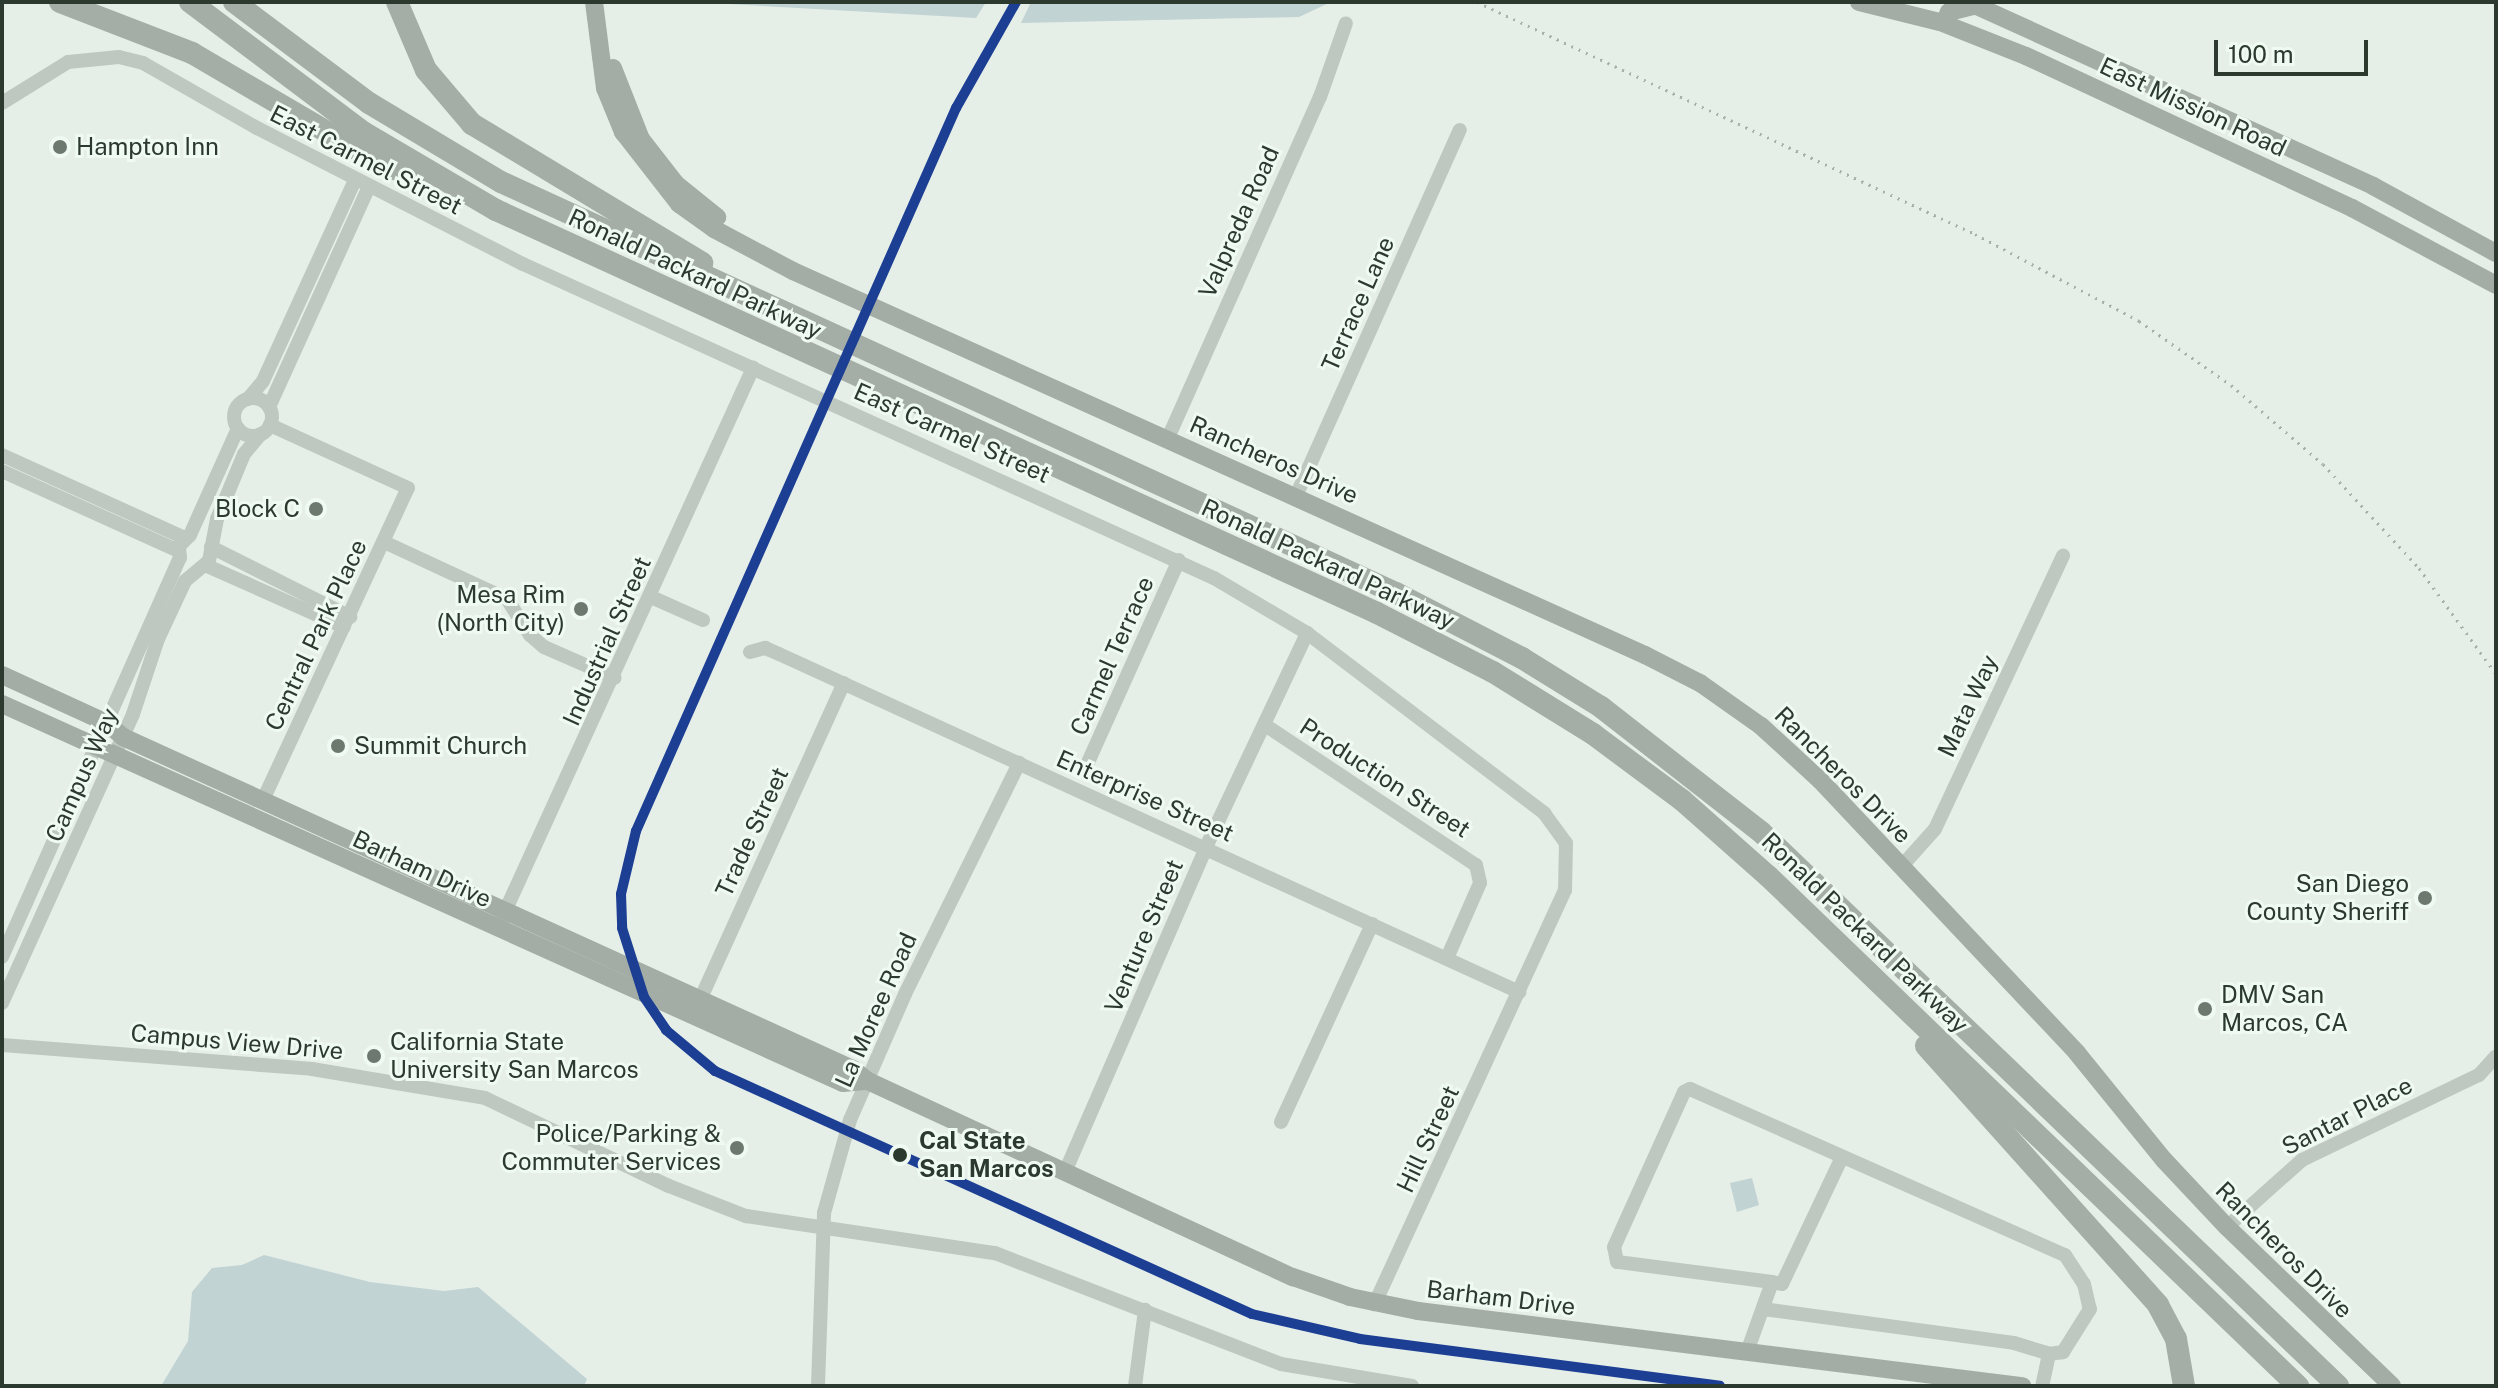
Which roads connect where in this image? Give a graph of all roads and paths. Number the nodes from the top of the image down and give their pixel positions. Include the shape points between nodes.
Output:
1 (60, 2) edge
2 (190, 2) edge
3 (234, 2) edge
4 (397, 2) edge
5 (594, 2) edge
6 (606, 2) edge
7 (1859, 2) edge
8 (1945, 2) edge
9 (1973, 3) edge
10 (1913, 14) junction
11 (1346, 23) dead end
12 (1944, 23) junction
13 (2, 103) edge
14 (1460, 130) dead end
15 (355, 180) junction
16 (369, 187) junction
17 (496, 210) junction
18 (2496, 254) edge
19 (2492, 282) edge
20 (734, 290) junction
21 (931, 332) junction
22 (280, 344) junction
23 (302, 345) junction
24 (753, 368) junction
25 (248, 399) junction
26 (269, 407) junction
27 (238, 428) junction
28 (265, 430) junction
29 (1168, 438) junction
30 (2, 455) edge
31 (2, 471) edge
32 (1296, 496) junction
33 (384, 542) junction
34 (210, 545) junction
35 (183, 546) junction
36 (2063, 556) dead end
37 (1179, 560) junction
38 (203, 566) junction
39 (651, 597) junction
40 (703, 620) dead end
41 (347, 622) junction
42 (1307, 633) junction
43 (750, 652) dead end
44 (2, 675) edge
45 (615, 678) junction
46 (844, 683) junction
47 (2, 704) edge
48 (107, 723) junction
49 (1265, 725) junction
50 (123, 737) junction
51 (96, 747) junction
52 (115, 755) junction
53 (1019, 763) junction
54 (1085, 769) dead end
55 (258, 798) junction
56 (1206, 847) junction
57 (1901, 867) junction
58 (506, 911) junction
59 (1372, 924) junction
60 (497, 929) junction
61 (2, 957) edge
62 (1447, 958) junction
63 (1879, 982) junction
64 (1519, 992) junction
65 (700, 1000) junction
66 (2, 1003) edge
67 (2, 1045) edge
68 (2496, 1056) edge
69 (868, 1081) junction
70 (1281, 1122) dead end
71 (1841, 1159) junction
72 (1065, 1172) junction
73 (2227, 1227) junction
74 (822, 1230) junction
75 (1772, 1282) junction
76 (1375, 1304) junction
77 (1763, 1309) junction
78 (1145, 1310) junction
79 (1747, 1352) junction
80 (2049, 1354) junction
81 (818, 1386) edge
82 (1135, 1386) edge
83 (1412, 1386) edge
84 (2022, 1386) edge
85 (2042, 1386) edge
86 (2184, 1386) edge
87 (2298, 1386) edge
88 (2338, 1386) edge
89 (2392, 1386) edge

1 - 17 highway via 192,53 380,163
2 - 17 highway, Ronald Packard Parkway via 363,132
3 - 20 highway, Ronald Packard Parkway via 369,103 462,161
4 - 20 highway via 426,70 472,124 695,257
5 - 21 main road, Rancheros Drive via 605,88 636,153 679,204 793,271
6 - 21 main road, Rancheros Drive via 617,85 641,139 676,184 733,228
7 - 10 main road, East Mission Road
8 - 10 main road
9 - 12 main road via 1949,12
9 - 18 main road, East Mission Road via 2373,186
10 - 12 main road, East Mission Road
11 - 29 street, Valpreda Road via 1320,97
12 - 19 main road, East Mission Road via 2352,208
13 - 15 street, East Carmel Street via 68,62 119,57 143,63
14 - 32 street, Terrace Lane
15 - 16 street, East Carmel Street
15 - 22 street, Campus Way
16 - 23 street
16 - 24 street, East Carmel Street
17 - 63 highway, Ronald Packard Parkway via 1377,613 1493,672 1593,734 1682,800
18 - 19 main road
20 - 88 highway, Ronald Packard Parkway via 1396,593 1522,658 1601,707 1761,832
21 - 29 main road, Rancheros Drive
22 - 23 street
22 - 25 street, Campus Way
23 - 26 street
24 - 37 street, East Carmel Street
24 - 39 street, Industrial Street
25 - 26 street
25 - 27 street, Campus Way via 235,410
26 - 28 street
27 - 28 street via 248,435
27 - 35 street, Campus Way
28 - 33 street, Central Park Place via 408,488
28 - 34 street, Campus Way via 244,454
29 - 32 main road, Rancheros Drive
30 - 35 street
31 - 35 street
32 - 57 main road, Rancheros Drive via 1700,683 1761,726
33 - 41 street, Central Park Place
33 - 45 street via 507,599 544,647
34 - 35 street
34 - 38 street, Campus Way
34 - 41 street
35 - 38 street via 191,568
35 - 48 street, Campus Way
36 - 57 street, Mata Way via 1935,829
37 - 42 street, East Carmel Street
37 - 54 street, Carmel Terrace
38 - 41 street
38 - 50 street, Campus Way via 184,583
39 - 40 street
39 - 45 street, Industrial Street
41 - 55 street, Central Park Place
42 - 49 street, Venture Street
42 - 64 street, East Carmel Street via 1558,828 1569,861 1565,890
43 - 46 street, Enterprise Street via 765,648
44 - 48 main road
45 - 58 street, Industrial Street
46 - 53 street, Enterprise Street
46 - 65 street, Trade Street
47 - 51 main road
48 - 50 main road
48 - 51 street, Campus Way
49 - 56 street, Venture Street
49 - 62 street, Production Street via 1476,865 1480,883
50 - 52 street, Campus Way
50 - 55 main road
51 - 52 main road, Barham Drive
51 - 61 street, Campus Way
52 - 60 main road, Barham Drive
52 - 66 street, Campus Way
53 - 56 street, Enterprise Street
53 - 69 street, La Moree Road
55 - 58 main road, Barham Drive
56 - 59 street, Enterprise Street
56 - 72 street, Venture Street
57 - 73 main road, Rancheros Drive via 2077,1053
58 - 60 street, Industrial Street
58 - 65 main road, Barham Drive
59 - 62 street, Enterprise Street
59 - 70 street
60 - 69 main road, Barham Drive via 843,1083
62 - 64 street, Enterprise Street
63 - 86 highway via 1913,1032 2158,1305 2179,1348
63 - 87 highway, Ronald Packard Parkway
64 - 76 street, Hill Street
65 - 69 main road, Barham Drive via 853,1069
67 - 74 street, Campus View Drive via 312,1069 485,1098 716,1207
68 - 73 street, Santar Place via 2479,1075 2302,1160
69 - 72 main road, Barham Drive
69 - 74 street, La Moree Road via 829,1190
71 - 75 street via 1782,1284
71 - 75 street via 1690,1089 1684,1092 1614,1247 1617,1262
71 - 80 street via 2065,1255 2084,1284 2090,1309 2063,1352
72 - 76 main road, Barham Drive via 1293,1277
73 - 89 main road, Rancheros Drive
74 - 78 street via 995,1253
74 - 81 street, La Moree Road
75 - 77 street
76 - 79 main road, Barham Drive
77 - 79 street
77 - 80 street via 2014,1343
78 - 82 street
78 - 83 street via 1281,1364
79 - 84 main road, Barham Drive
80 - 85 street

